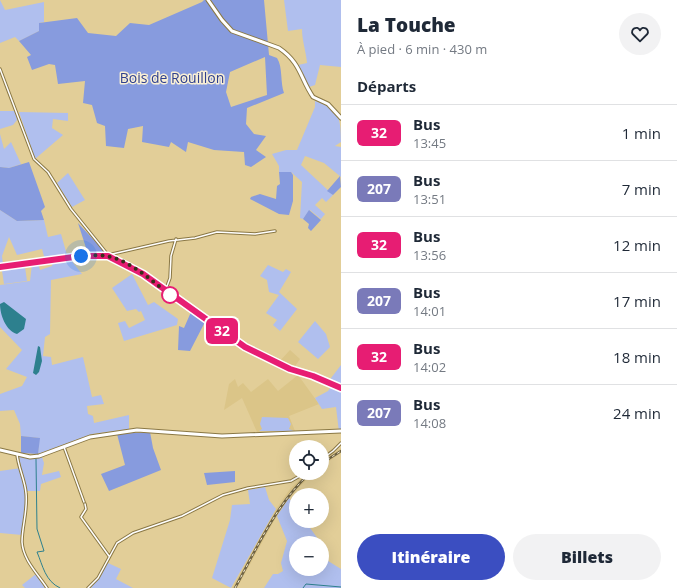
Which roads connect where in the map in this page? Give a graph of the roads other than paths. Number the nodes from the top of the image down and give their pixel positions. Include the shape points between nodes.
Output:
1 (208, 0) edge
2 (0, 69) edge
3 (341, 118) edge
4 (275, 231) dead end
5 (176, 239) junction
6 (108, 256) junction
7 (0, 267) edge
8 (165, 291) junction
9 (341, 388) edge
10 (341, 431) edge
11 (341, 443) edge
12 (64, 446) junction
13 (0, 447) edge
14 (1, 450) edge
15 (18, 454) junction
16 (329, 454) edge
17 (294, 480) edge
18 (109, 556) junction
19 (47, 588) edge
20 (88, 588) edge

1 - 3 street via 232,31 286,52 299,68 313,97 328,104
2 - 6 street via 34,159 48,172 71,209
4 - 5 street via 255,234 217,232 190,239
5 - 6 street
5 - 8 street via 171,256 170,278
6 - 7 street via 81,256
6 - 8 street via 136,270
8 - 9 street via 245,347 286,367
10 - 12 street via 210,436 137,430 90,436
11 - 16 street
12 - 15 street via 39,456
12 - 18 street via 86,509 81,517
13 - 14 street
14 - 15 street
15 - 19 street via 27,510 22,542 26,556
17 - 18 street via 231,492 182,516 140,530 119,541
18 - 20 street via 98,578

